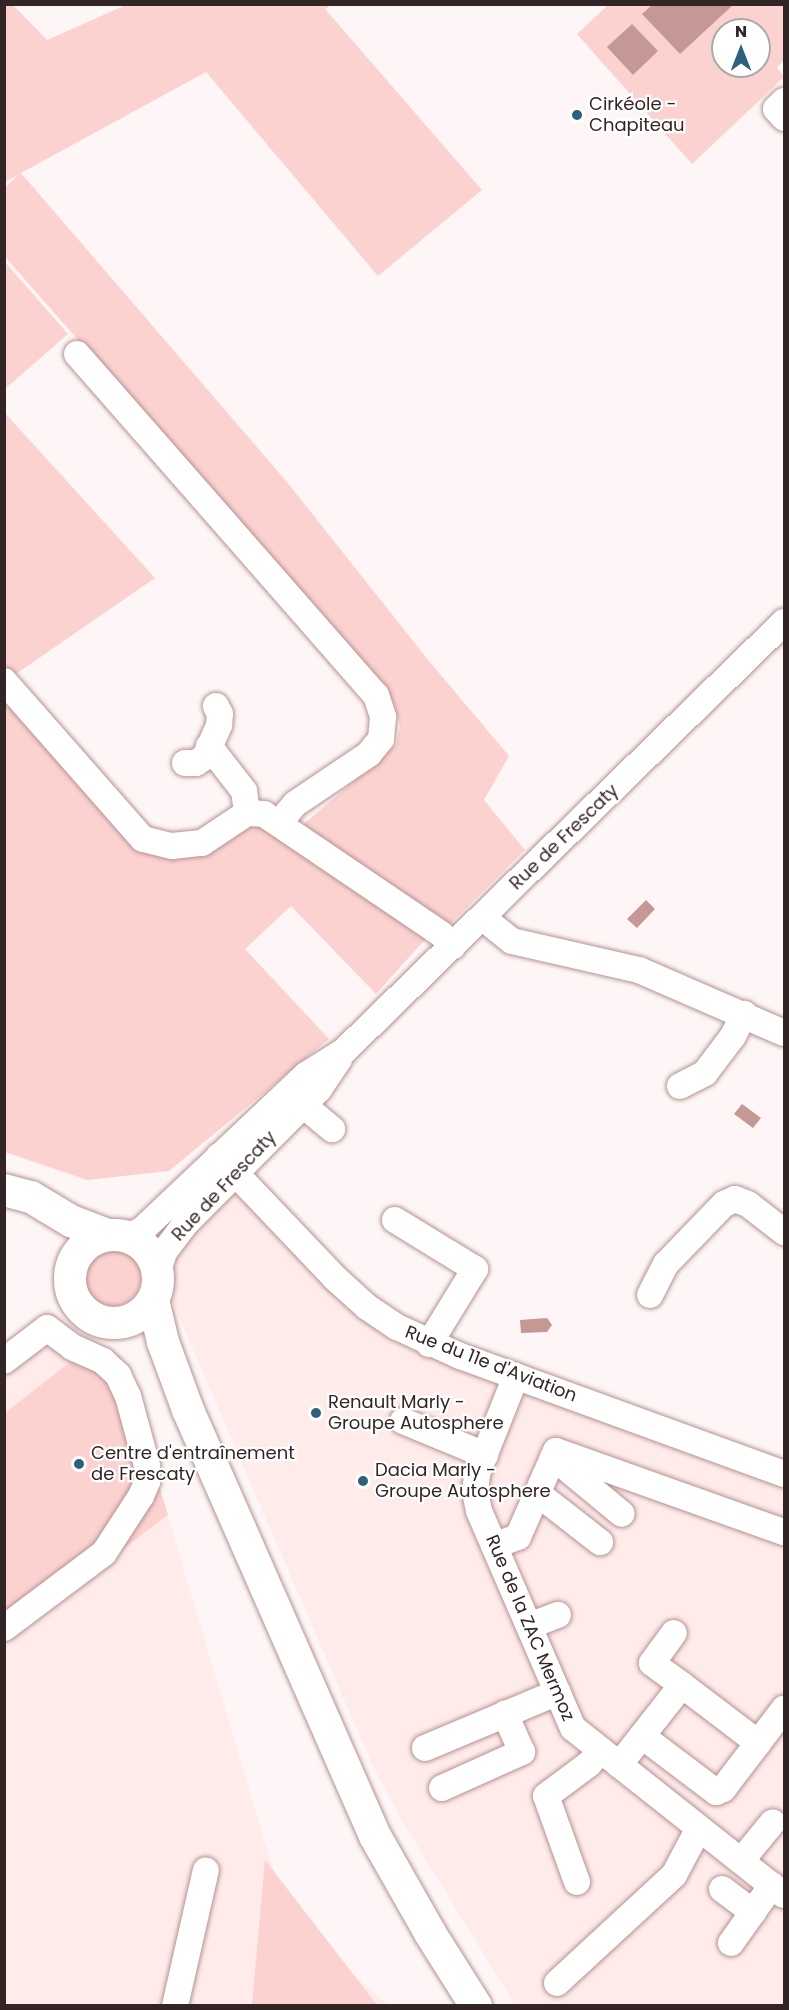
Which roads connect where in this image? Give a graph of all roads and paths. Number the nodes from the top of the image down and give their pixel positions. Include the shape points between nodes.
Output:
1 (784, 101) edge
2 (784, 118) edge
3 (77, 354) dead end
4 (784, 622) edge
5 (4, 681) edge
6 (216, 706) dead end
7 (209, 746) junction
8 (185, 763) dead end
9 (247, 813) junction
10 (279, 823) junction
11 (482, 917) junction
12 (453, 946) junction
13 (744, 1014) junction
14 (784, 1033) edge
15 (680, 1086) dead end
16 (295, 1099) junction
17 (332, 1129) dead end
18 (227, 1164) junction
19 (4, 1190) edge
20 (4, 1199) edge
21 (395, 1220) dead end
22 (784, 1232) edge
23 (117, 1236) junction
24 (71, 1268) junction
25 (156, 1285) junction
26 (650, 1295) dead end
27 (118, 1323) junction
28 (429, 1344) junction
29 (4, 1360) edge
30 (516, 1376) junction
31 (188, 1410) junction
32 (403, 1421) dead end
33 (485, 1455) junction
34 (553, 1457) junction
35 (784, 1474) edge
36 (537, 1493) junction
37 (622, 1514) dead end
38 (784, 1532) edge
39 (600, 1542) dead end
40 (494, 1546) junction
41 (558, 1615) dead end
42 (529, 1626) junction
43 (4, 1628) edge
44 (674, 1633) dead end
45 (682, 1686) junction
46 (558, 1692) junction
47 (784, 1709) edge
48 (505, 1714) junction
49 (642, 1736) junction
50 (758, 1743) junction
51 (425, 1748) dead end
52 (610, 1757) junction
53 (442, 1788) dead end
54 (773, 1822) dead end
55 (699, 1828) junction
56 (741, 1861) junction
57 (206, 1870) dead end
58 (577, 1882) dead end
59 (722, 1889) dead end
60 (778, 1890) edge
61 (753, 1912) junction
62 (731, 1942) dead end
63 (557, 1983) dead end
64 (175, 2006) edge
65 (476, 2006) edge

1 - 2 street via 776,109
3 - 10 street via 376,695 383,717 381,739 369,754 295,804
4 - 11 street, Rue de Frescaty
5 - 9 street via 143,838 172,846 202,843
6 - 7 street via 219,725
7 - 8 street via 205,757 196,763
7 - 9 street via 244,791
9 - 10 street via 264,814
10 - 12 street
11 - 12 street, Rue de Frescaty
11 - 13 street via 512,941 639,970
12 - 16 street, Rue de Frescaty via 344,1051 319,1089
13 - 14 street
13 - 15 street via 705,1073
16 - 17 street
16 - 18 street, Rue de Frescaty
18 - 23 street, Rue de Frescaty via 142,1230
18 - 25 street, Rue de Frescaty via 164,1252
18 - 28 street, Rue du 11e d'Aviation via 367,1307
19 - 23 main road via 31,1197 71,1221
20 - 24 main road via 51,1231
21 - 28 street via 475,1269
22 - 26 street via 748,1204 735,1199 724,1204 666,1264
23 - 24 main road via 84,1246
23 - 25 main road via 146,1248
24 - 27 main road via 73,1296 81,1307 98,1319
25 - 27 main road via 144,1311
25 - 31 main road via 163,1342
27 - 31 main road via 144,1343
28 - 30 street, Rue du 11e d'Aviation
29 - 43 street via 47,1328 72,1347 103,1361 118,1375 128,1396 147,1466 147,1482 141,1496 104,1553
30 - 33 street, Rue de la ZAC Mermoz
30 - 35 street, Rue du 11e d'Aviation
31 - 65 main road via 375,1836
32 - 33 street
33 - 40 street, Rue de la ZAC Mermoz via 475,1492
34 - 36 street
34 - 37 street
34 - 38 street via 556,1451
36 - 39 street
36 - 40 street via 518,1537
40 - 42 street, Rue de la ZAC Mermoz
41 - 42 street
42 - 46 street, Rue de la ZAC Mermoz
44 - 45 street via 652,1663
45 - 49 street
45 - 50 street
46 - 48 street
46 - 52 street, Rue de la ZAC Mermoz via 573,1728
47 - 50 street
48 - 51 street
48 - 53 street via 522,1752
49 - 50 street via 716,1792 723,1789
49 - 52 street
52 - 55 street, Rue de la ZAC Mermoz
52 - 58 street via 589,1764 546,1797
54 - 56 street
55 - 56 street, Rue de la ZAC Mermoz
55 - 63 street via 674,1875
56 - 60 street, Rue de la ZAC Mermoz
57 - 64 street
59 - 61 street
60 - 61 street
61 - 62 street

